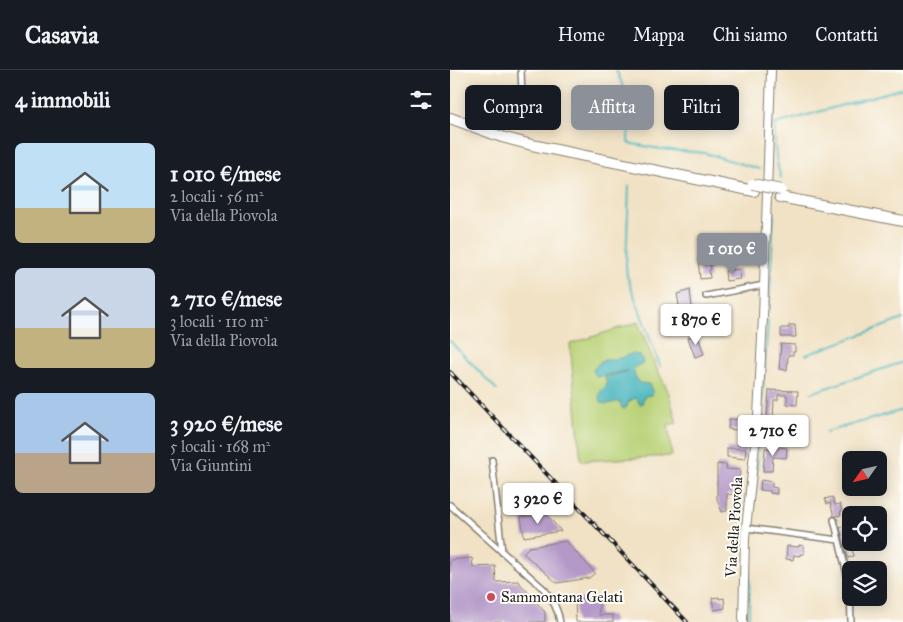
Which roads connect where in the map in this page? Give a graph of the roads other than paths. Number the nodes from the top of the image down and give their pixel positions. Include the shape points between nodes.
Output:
1 (521, 70) edge
2 (771, 70) edge
3 (522, 85) edge
4 (450, 111) edge
5 (450, 118) edge
6 (754, 188) junction
7 (781, 194) junction
8 (903, 215) edge
9 (903, 221) edge
10 (764, 285) junction
11 (706, 296) dead end
12 (492, 460) dead end
13 (450, 505) edge
14 (834, 520) dead end
15 (746, 528) junction
16 (839, 540) junction
17 (502, 552) junction
18 (560, 622) edge
19 (743, 622) edge
20 (851, 622) edge

1 - 3 street
2 - 10 street, Via della Piovola
4 - 6 highway via 493,128 535,139
5 - 6 highway via 532,145
6 - 7 highway
7 - 8 highway
7 - 9 highway
10 - 11 street
10 - 15 street, Via della Piovola via 758,416
12 - 17 street
13 - 17 street
14 - 16 street
15 - 16 street
15 - 19 street, Via della Piovola
16 - 20 street via 850,588
17 - 18 street via 548,594 558,609

